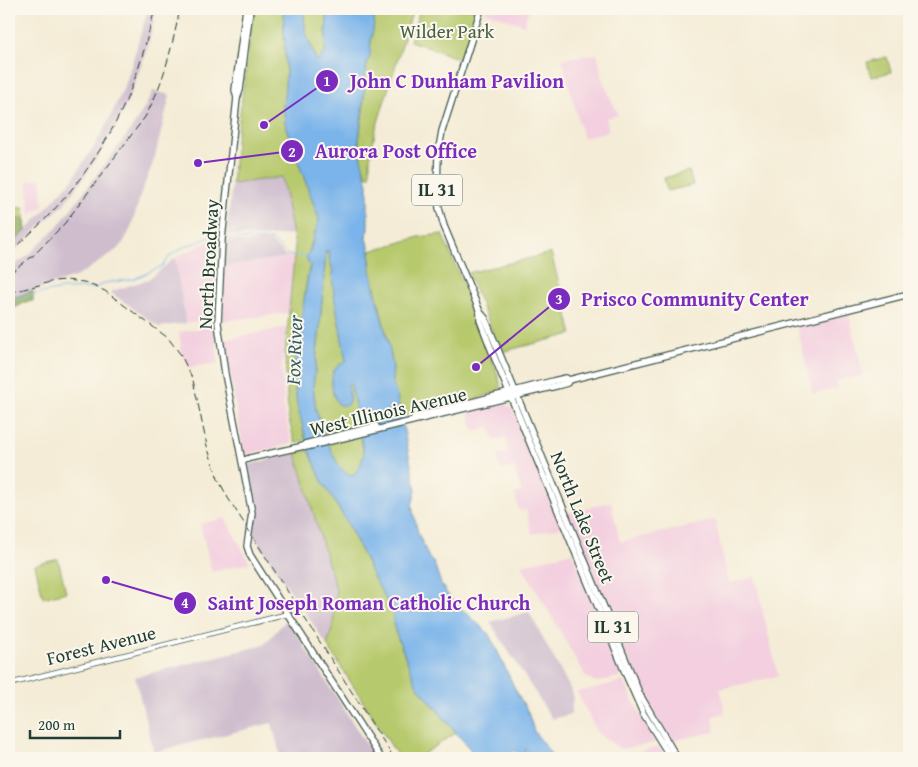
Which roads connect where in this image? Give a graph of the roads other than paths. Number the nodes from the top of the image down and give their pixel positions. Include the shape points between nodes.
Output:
1 (246, 9) edge
2 (250, 9) edge
3 (482, 9) edge
4 (237, 98) junction
5 (909, 294) edge
6 (513, 394) junction
7 (499, 400) junction
8 (516, 408) junction
9 (405, 421) junction
10 (242, 461) junction
11 (288, 614) junction
12 (9, 684) edge
13 (381, 758) edge
14 (670, 758) edge
15 (677, 758) edge

1 - 4 main road, North Broadway
2 - 4 main road, North Broadway
3 - 6 main road, North Lake Street / IL 31 via 441,138 437,192 444,226 480,312 485,334
4 - 10 main road, North Broadway via 222,236 218,323
5 - 6 main road, West Illinois Avenue via 567,383
6 - 7 main road, West Illinois Avenue
6 - 8 main road, North Lake Street
6 - 9 main road, West Illinois Avenue
6 - 15 main road, North Lake Street / IL 31 via 640,695
7 - 8 main road
7 - 9 main road, West Illinois Avenue
8 - 14 main road, North Lake Street via 632,690
9 - 10 main road, West Illinois Avenue
10 - 11 main road, North Broadway via 252,516 248,549
11 - 12 street, Forest Avenue
11 - 13 main road

